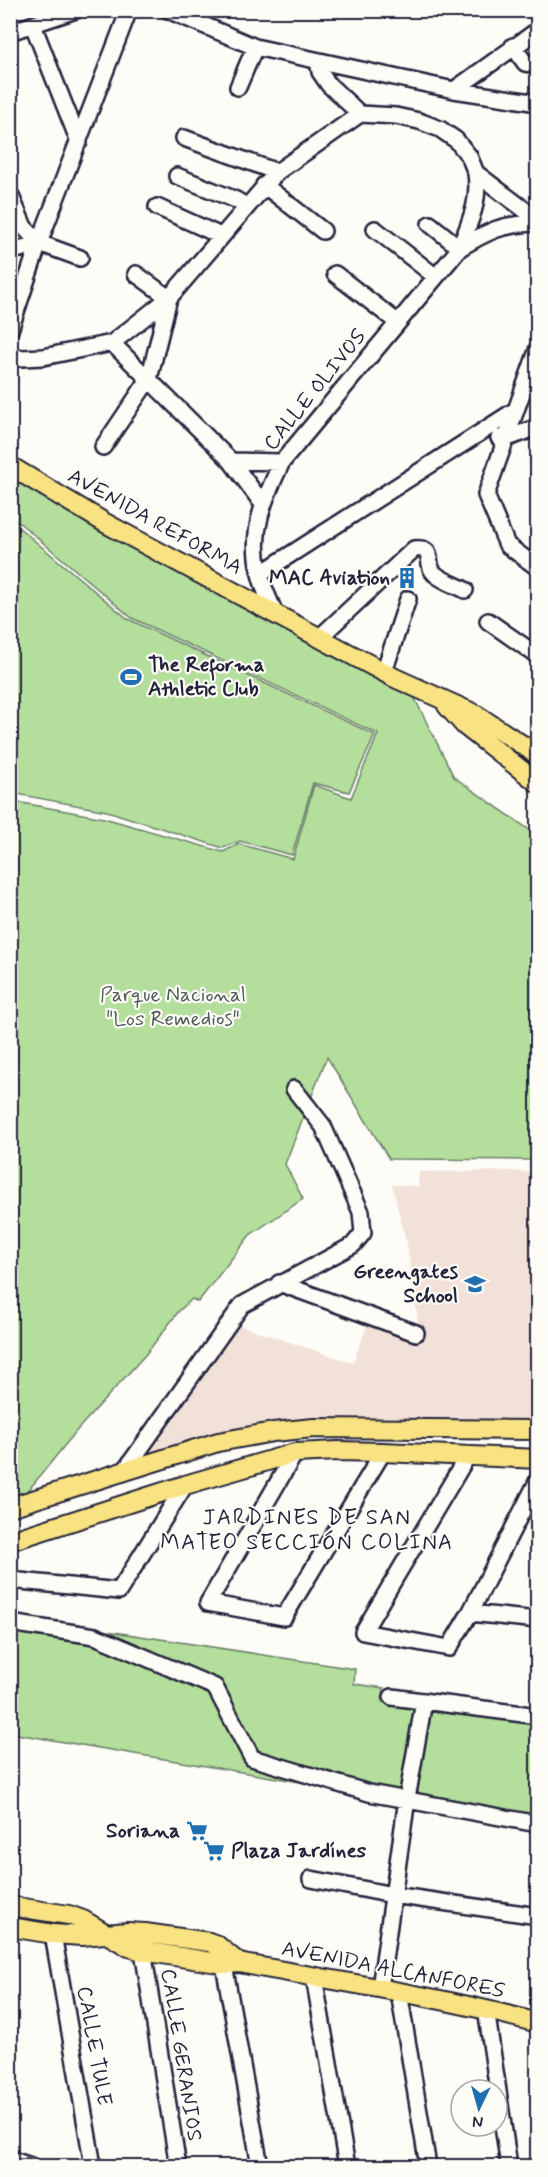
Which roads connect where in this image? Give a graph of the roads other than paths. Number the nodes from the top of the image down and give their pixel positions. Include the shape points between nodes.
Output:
1 (76, 10) edge
2 (129, 10) edge
3 (168, 10) edge
4 (33, 25) junction
5 (537, 30) edge
6 (10, 32) edge
7 (513, 46) junction
8 (255, 47) junction
9 (318, 61) junction
10 (537, 64) edge
11 (238, 87) dead end
12 (454, 90) junction
13 (537, 104) edge
14 (360, 114) junction
15 (184, 138) dead end
16 (79, 142) junction
17 (277, 172) junction
18 (476, 172) junction
19 (177, 176) dead end
20 (264, 185) junction
21 (10, 194) edge
22 (246, 206) junction
23 (157, 207) dead end
24 (537, 221) edge
25 (430, 224) dead end
26 (375, 229) dead end
27 (323, 231) dead end
28 (221, 236) junction
29 (39, 243) junction
30 (460, 248) junction
31 (10, 252) edge
32 (80, 258) dead end
33 (136, 274) dead end
34 (335, 274) dead end
35 (436, 277) junction
36 (169, 298) junction
37 (397, 322) junction
38 (10, 330) edge
39 (112, 343) junction
40 (537, 348) edge
41 (10, 355) edge
42 (149, 379) junction
43 (514, 411) junction
44 (537, 427) edge
45 (479, 434) junction
46 (505, 439) junction
47 (103, 447) dead end
48 (231, 461) junction
49 (282, 462) junction
50 (10, 466) edge
51 (262, 503) junction
52 (537, 568) edge
53 (260, 574) junction
54 (465, 590) dead end
55 (408, 599) dead end
56 (275, 614) junction
57 (488, 621) dead end
58 (320, 638) junction
59 (537, 656) edge
60 (384, 672) junction
61 (440, 698) junction
62 (537, 755) edge
63 (537, 783) edge
64 (294, 1089) dead end
65 (279, 1283) junction
66 (416, 1334) dead end
67 (537, 1430) edge
68 (383, 1452) junction
69 (295, 1453) junction
70 (467, 1457) junction
71 (537, 1459) edge
72 (123, 1473) junction
73 (537, 1480) edge
74 (185, 1485) junction
75 (10, 1507) edge
76 (10, 1541) edge
77 (10, 1580) edge
78 (470, 1613) junction
79 (537, 1620) edge
80 (10, 1623) edge
81 (392, 1697) dead end
82 (424, 1701) junction
83 (537, 1716) edge
84 (407, 1799) junction
85 (537, 1824) edge
86 (311, 1879) dead end
87 (393, 1895) junction
88 (10, 1906) edge
89 (537, 1916) edge
90 (10, 1927) edge
91 (104, 1933) junction
92 (52, 1934) junction
93 (143, 1951) junction
94 (230, 1959) junction
95 (314, 1977) junction
96 (380, 1988) junction
97 (399, 1992) junction
98 (486, 2009) junction
99 (537, 2023) edge
100 (10, 2160) edge
101 (31, 2166) edge
102 (93, 2166) edge
103 (178, 2166) edge
104 (260, 2166) edge
105 (347, 2166) edge
106 (428, 2166) edge
107 (509, 2166) edge

1 - 4 street
2 - 16 street
3 - 8 street
4 - 6 street
4 - 16 street
5 - 7 street
7 - 10 street via 525,63
7 - 12 street
8 - 9 street
8 - 11 street
9 - 12 street
9 - 14 street via 329,85
12 - 13 street
14 - 17 street
14 - 18 street via 396,116 440,129 456,140
15 - 17 street
16 - 29 street
17 - 20 street
18 - 24 street
18 - 30 street, CALLE OLIVOS via 477,202
19 - 22 street
20 - 22 street
20 - 27 street
21 - 29 street via 24,227
22 - 28 street
23 - 28 street
24 - 30 street, CALLE OLIVOS via 500,226
25 - 30 street
26 - 35 street
28 - 36 street
29 - 31 street
29 - 32 street
29 - 38 street
30 - 35 street, CALLE OLIVOS
33 - 36 street
34 - 37 street
35 - 37 street, CALLE OLIVOS
36 - 39 street
36 - 42 street
37 - 49 street, CALLE OLIVOS
39 - 41 street via 43,357
39 - 42 street
40 - 43 street
42 - 47 street
42 - 48 street
43 - 45 street
43 - 46 street
44 - 46 street
45 - 46 street
45 - 53 street
46 - 52 street via 486,495 507,545
48 - 49 street
48 - 51 street
49 - 51 street, CALLE OLIVOS
50 - 56 main road, AVENIDA REFORMA via 107,524
51 - 53 street, CALLE OLIVOS via 257,542
53 - 56 street, CALLE OLIVOS
54 - 58 street via 435,574 426,551 414,549
55 - 60 street
56 - 58 main road, AVENIDA REFORMA
57 - 59 street
58 - 60 main road, AVENIDA REFORMA
60 - 61 main road, AVENIDA REFORMA
61 - 62 main road, AVENIDA REFORMA via 476,714
61 - 63 main road, AVENIDA REFORMA via 465,726
64 - 65 street via 323,1126 361,1212 363,1233 353,1245
65 - 66 street
65 - 72 street via 242,1305
67 - 72 main road via 314,1428 273,1432 218,1442
68 - 69 main road
68 - 69 street via 284,1617 208,1603
68 - 70 main road
69 - 74 main road
70 - 71 main road
70 - 78 street via 363,1632 448,1648
72 - 75 main road
73 - 78 street
74 - 76 main road
74 - 77 street via 119,1591
78 - 79 street
80 - 84 street via 95,1636 215,1687 252,1758 369,1793
81 - 82 street
82 - 83 street
82 - 84 street
84 - 85 street
84 - 87 street
86 - 87 street
87 - 89 street
87 - 96 street
88 - 91 main road, AVENIDA ALCANFORES via 69,1915
90 - 92 main road, AVENIDA ALCANFORES
91 - 92 main road, AVENIDA ALCANFORES
91 - 93 main road, AVENIDA ALCANFORES
91 - 94 main road, AVENIDA ALCANFORES via 145,1933 198,1941 217,1945
92 - 102 street, CALLE TULE
93 - 94 main road, AVENIDA ALCANFORES
93 - 103 street, CALLE GERANIOS
94 - 95 main road, AVENIDA ALCANFORES
94 - 104 street
95 - 96 main road, AVENIDA ALCANFORES
95 - 105 street
96 - 97 main road, AVENIDA ALCANFORES
97 - 98 main road, AVENIDA ALCANFORES
97 - 106 street
98 - 99 main road, AVENIDA ALCANFORES
98 - 107 street
100 - 101 street

